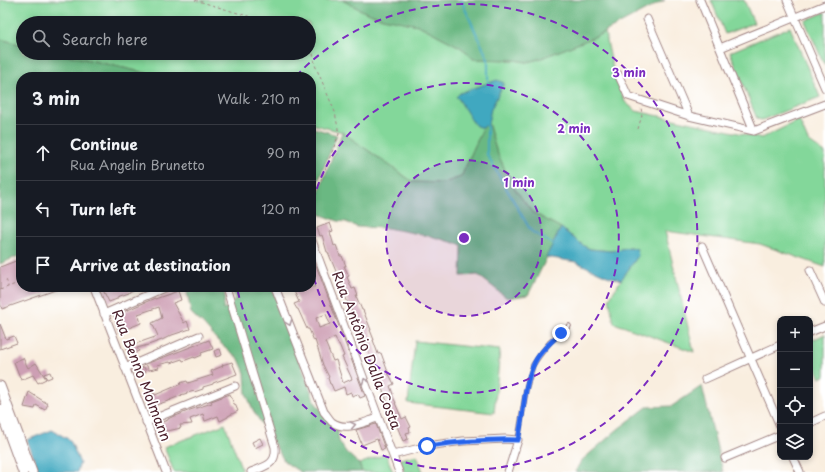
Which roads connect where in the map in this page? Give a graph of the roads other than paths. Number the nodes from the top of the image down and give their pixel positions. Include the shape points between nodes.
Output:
1 (700, 0) edge
2 (787, 0) edge
3 (825, 5) edge
4 (794, 18) junction
5 (648, 19) dead end
6 (720, 48) junction
7 (618, 74) dead end
8 (825, 88) edge
9 (825, 104) edge
10 (689, 116) junction
11 (754, 131) junction
12 (702, 246) dead end
13 (316, 251) edge
14 (810, 270) dead end
15 (96, 292) edge
16 (155, 292) edge
17 (228, 292) edge
18 (277, 292) edge
19 (825, 303) edge
20 (104, 314) junction
21 (569, 326) dead end
22 (825, 326) edge
23 (813, 331) edge
24 (199, 336) dead end
25 (777, 346) edge
26 (751, 358) junction
27 (125, 368) junction
28 (705, 379) dead end
29 (0, 386) edge
30 (235, 386) dead end
31 (2, 401) edge
32 (0, 409) edge
33 (825, 416) edge
34 (378, 418) junction
35 (146, 422) junction
36 (813, 422) edge
37 (779, 424) edge
38 (12, 431) junction
39 (777, 436) edge
40 (518, 440) junction
41 (393, 455) junction
42 (725, 458) dead end
43 (794, 460) edge
44 (23, 461) junction
45 (23, 472) edge
46 (32, 472) edge
47 (166, 472) edge
48 (251, 472) edge
49 (399, 472) edge
50 (508, 472) edge
51 (800, 472) edge

1 - 6 street
2 - 4 street
3 - 4 street
4 - 6 street
4 - 8 street
5 - 10 street
6 - 11 street
7 - 10 street via 628,96
9 - 11 street
10 - 11 street
12 - 26 street
34 -> 13 street, Rua Antônio Dalla Costa
14 - 19 street
15 - 20 street, Rua Benno Molmann
16 - 20 street
17 - 48 street via 276,454 271,463
18 -> 34 street via 324,412 331,421 347,426
20 - 27 street, Rua Benno Molmann
21 - 40 lane via 550,342 533,365
22 - 23 street
24 - 27 street
25 - 26 street
26 - 28 street
26 - 37 street
27 - 35 street, Rua Benno Molmann
29 - 31 street
30 - 35 street
31 - 38 street
32 - 38 street
33 - 36 street
34 - 41 street, Rua Antônio Dalla Costa
35 - 47 street, Rua Benno Molmann
38 - 44 street
39 - 42 street
40 - 41 street via 463,441 427,446
40 - 50 street
41 - 49 street, Rua Antônio Dalla Costa
43 - 51 street
44 - 45 street
44 - 46 street

